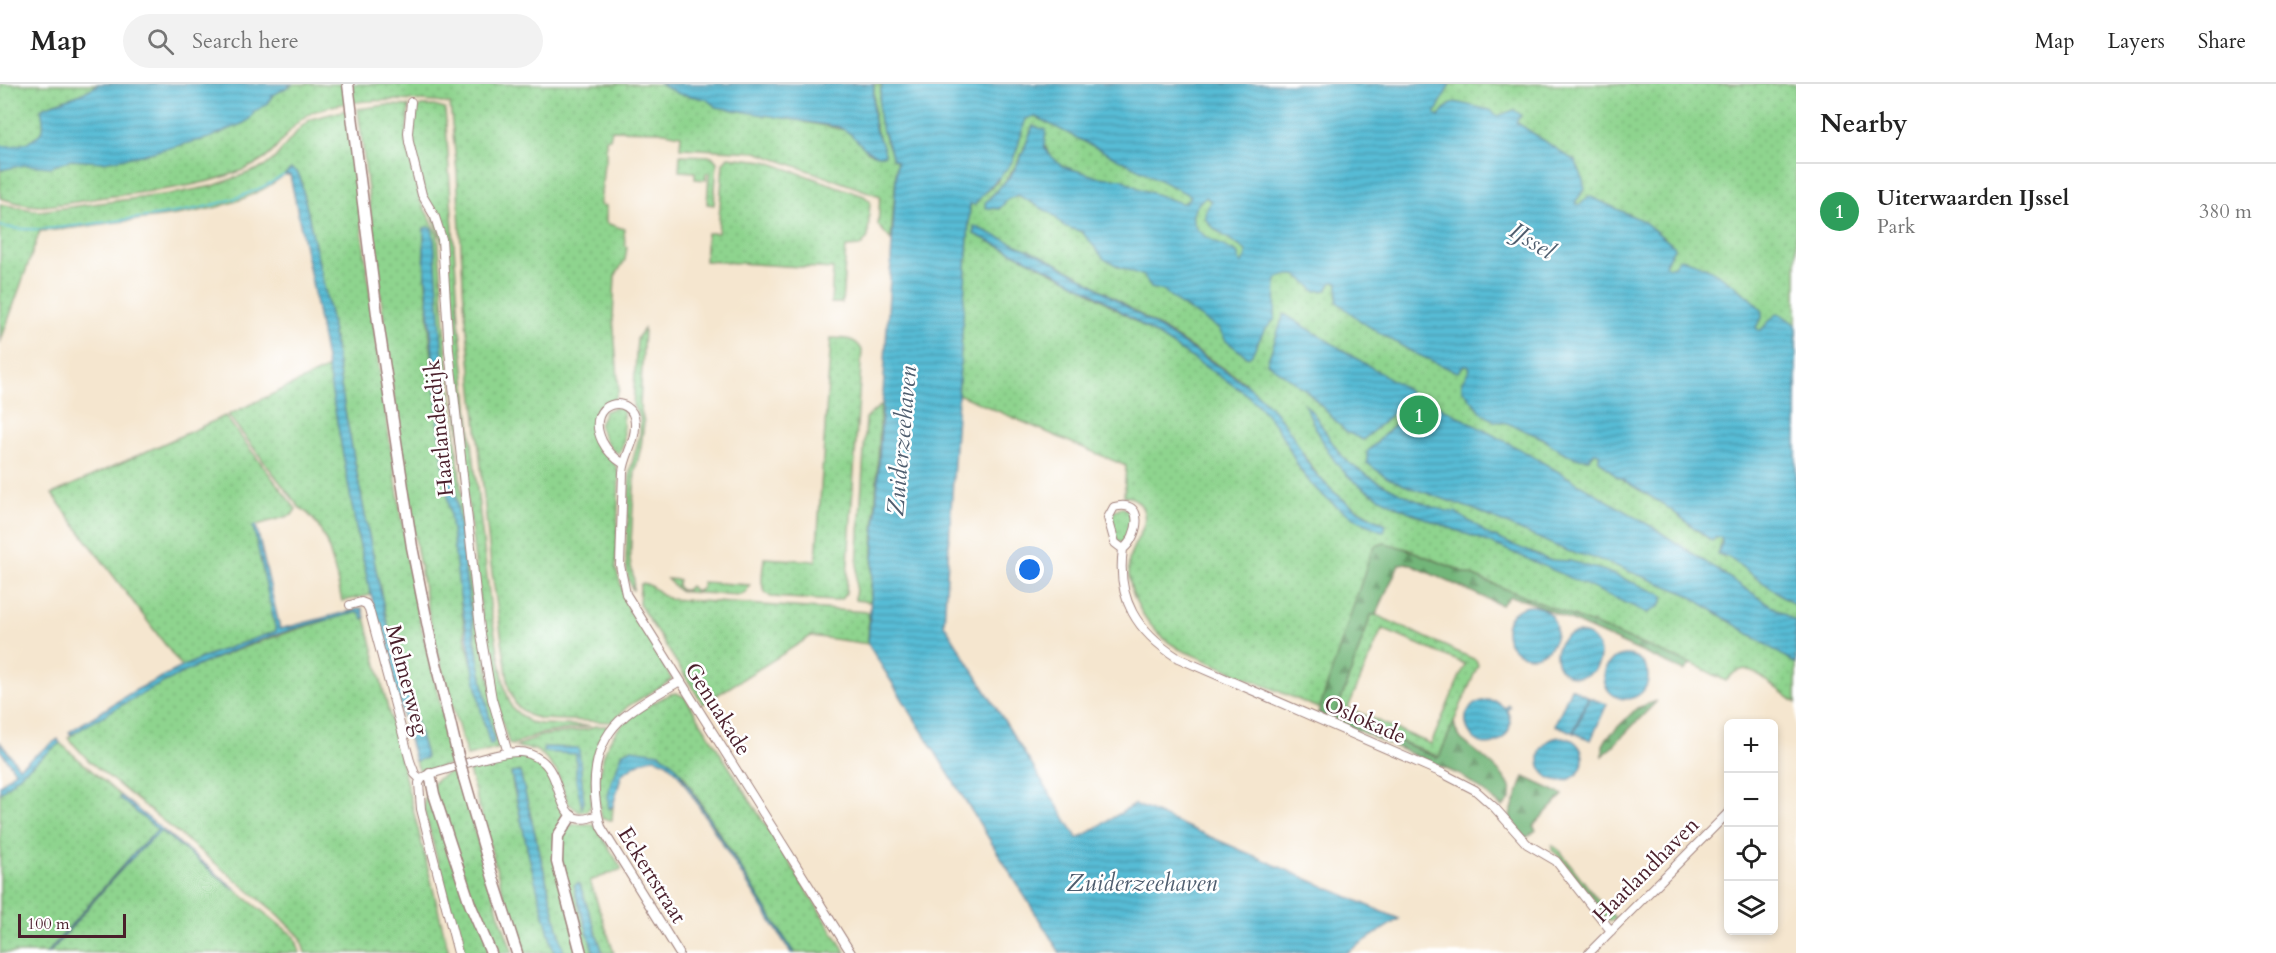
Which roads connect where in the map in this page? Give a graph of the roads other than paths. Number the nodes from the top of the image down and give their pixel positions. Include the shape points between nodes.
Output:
1 (348, 84) edge
2 (411, 102) dead end
3 (624, 464) junction
4 (1123, 549) junction
5 (350, 605) dead end
6 (680, 681) junction
7 (508, 753) junction
8 (425, 777) junction
9 (597, 815) junction
10 (571, 816) junction
11 (1724, 817) edge
12 (1611, 931) junction
13 (458, 953) edge
14 (491, 953) edge
15 (518, 953) edge
16 (581, 953) edge
17 (678, 953) edge
18 (851, 953) edge
19 (1589, 953) edge

1 - 15 highway, bridge via 411,547 457,752
2 - 7 street, Haatlanderdijk via 409,142 422,195 442,239 449,350 478,617 488,679
3 - 3 street, Genuakade via 633,444 635,418 629,408 615,404 599,413 597,425 605,447
3 - 6 street, Genuakade via 622,583
4 - 4 street, Oslokade via 1130,544 1137,519 1135,512 1121,505 1114,507 1108,518 1115,543
4 - 12 street, Oslokade via 1121,564 1128,606 1156,644 1178,658 1474,790 1527,844 1556,861
5 - 8 street, Melmerweg via 366,604 369,609 410,761 415,774
6 - 9 street via 625,716 607,736 596,766
6 - 18 street, Genuakade
7 - 8 street
7 - 10 street via 533,755 548,766
8 - 13 street, Melmerweg via 418,786 422,815
8 - 14 highway
9 - 10 street via 582,819
9 - 17 street, Eckertstraat via 613,849
10 - 16 highway via 558,836 557,862
11 - 12 street, Haatlandhaven
12 - 19 street, Haatlandhaven

